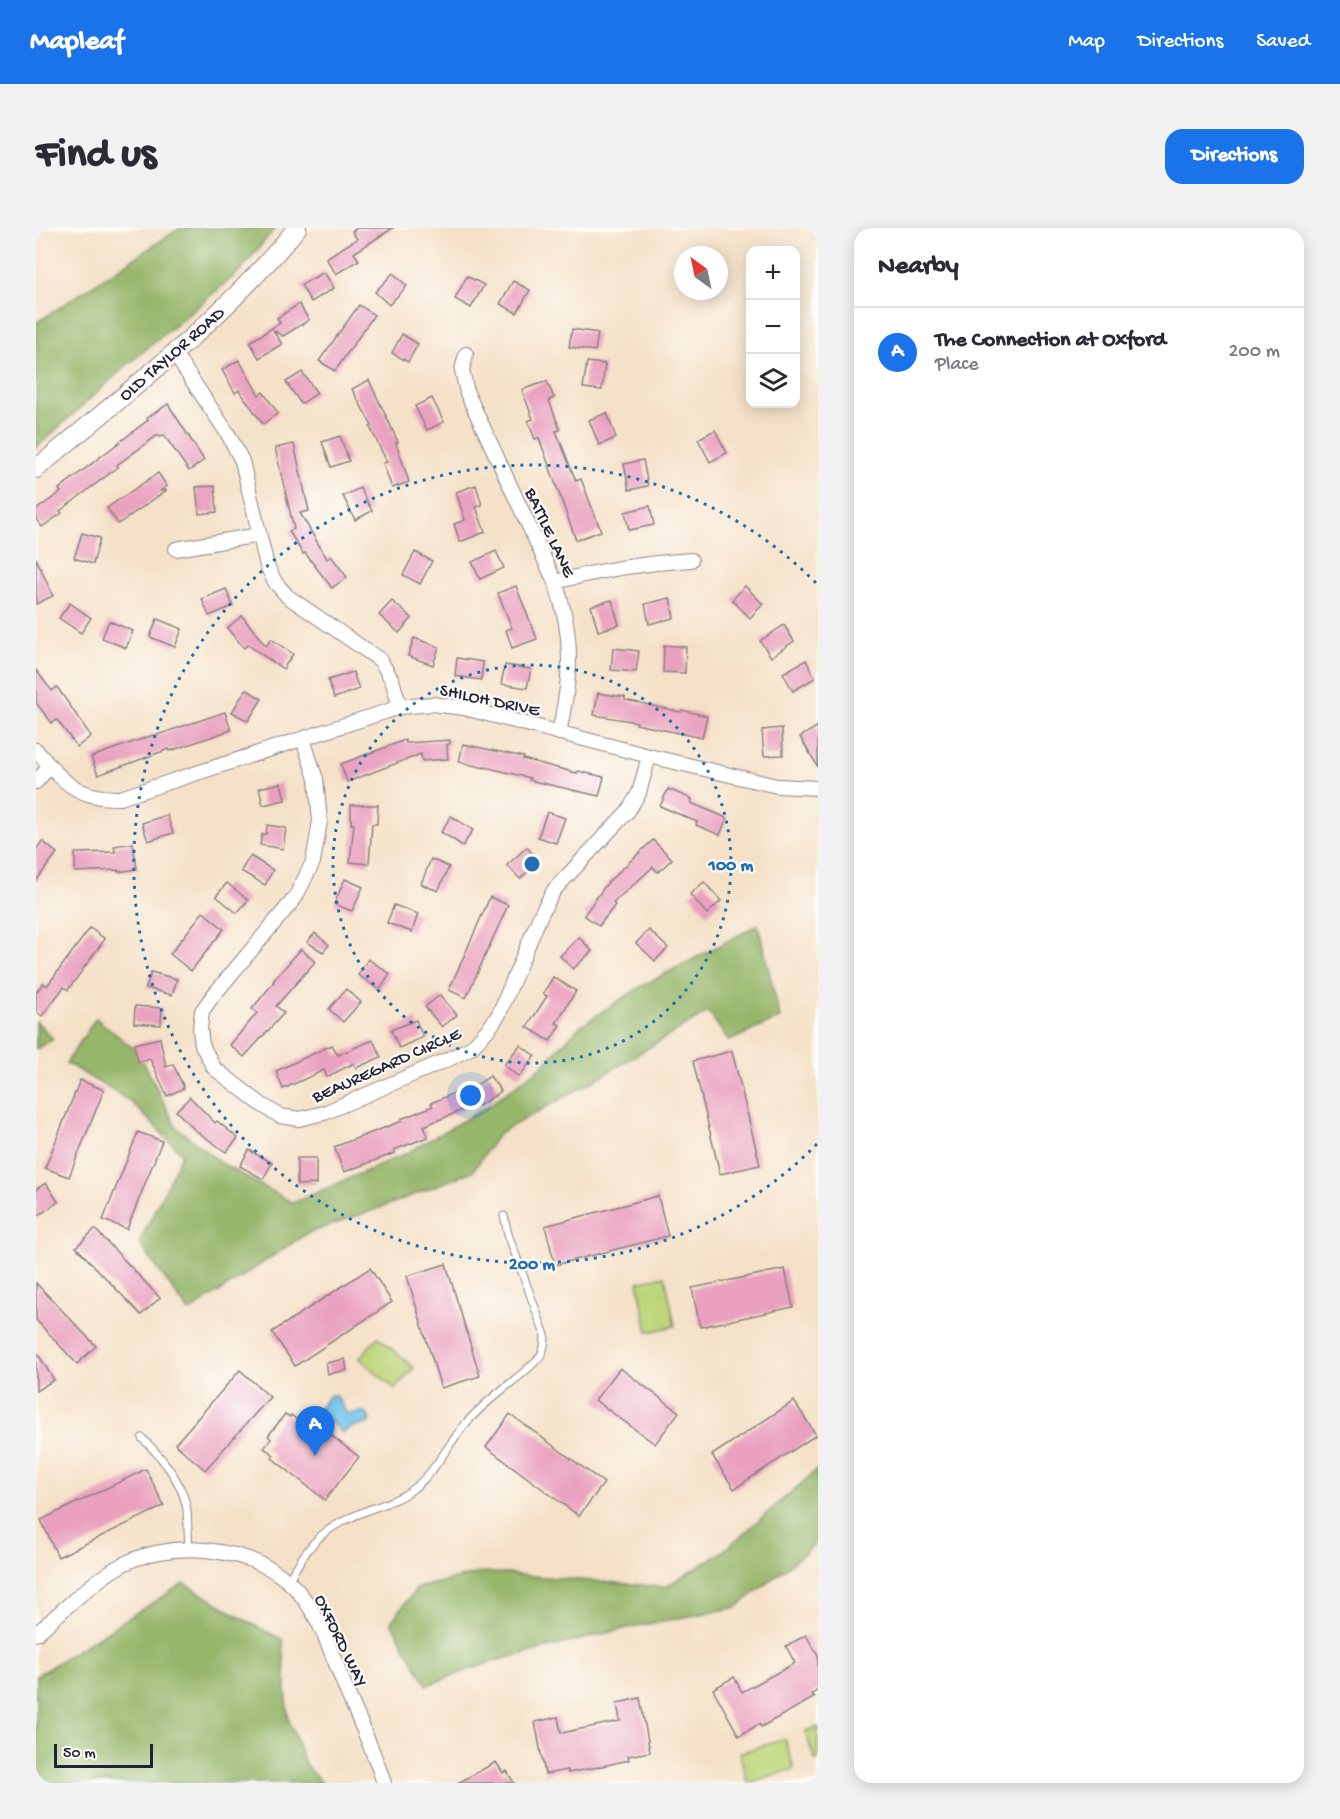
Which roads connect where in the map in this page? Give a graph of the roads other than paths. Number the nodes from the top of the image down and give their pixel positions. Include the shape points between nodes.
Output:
1 (297, 228) edge
2 (174, 353) junction
3 (466, 354) dead end
4 (36, 469) edge
5 (258, 534) junction
6 (176, 549) dead end
7 (691, 560) dead end
8 (555, 582) junction
9 (400, 707) junction
10 (559, 733) junction
11 (303, 739) junction
12 (36, 750) edge
13 (649, 756) junction
14 (50, 766) junction
15 (36, 782) edge
16 (818, 788) edge
17 (504, 1216) dead end
18 (142, 1438) dead end
19 (189, 1548) junction
20 (288, 1581) junction
21 (36, 1634) edge
22 (384, 1783) edge

1 - 2 street, OLD TAYLOR ROAD via 270,261
2 - 4 street, OLD TAYLOR ROAD
2 - 5 street via 240,455
3 - 8 street, BATTLE LANE via 462,370 467,393
5 - 6 street
5 - 9 street via 275,582 287,596 380,660 392,680
7 - 8 street via 601,570
8 - 10 street, BATTLE LANE via 564,607 570,669
9 - 10 street, SHILOH DRIVE via 432,704 464,708
9 - 11 street, SHILOH DRIVE
10 - 13 street, SHILOH DRIVE
11 - 13 street, BEAUREGARD CIRCLE via 316,779 320,821 313,862 295,898 202,1011 200,1029 202,1045 214,1068 280,1116 299,1119 324,1113 451,1058 482,1037 499,1014 554,890 628,811 639,793
11 - 14 street, SHILOH DRIVE via 120,798 90,796 74,789
12 - 14 street, SHILOH DRIVE
13 - 16 street, SHILOH DRIVE via 777,786
14 - 15 street
17 - 20 lane via 545,1335 545,1350 467,1422 435,1467 410,1491 326,1531 309,1548
18 - 19 lane via 182,1493 187,1508
19 - 20 street, OXFORD WAY via 251,1558
19 - 21 street, OXFORD WAY via 167,1550 115,1569
20 - 22 street, OXFORD WAY via 306,1601 327,1643 372,1744

